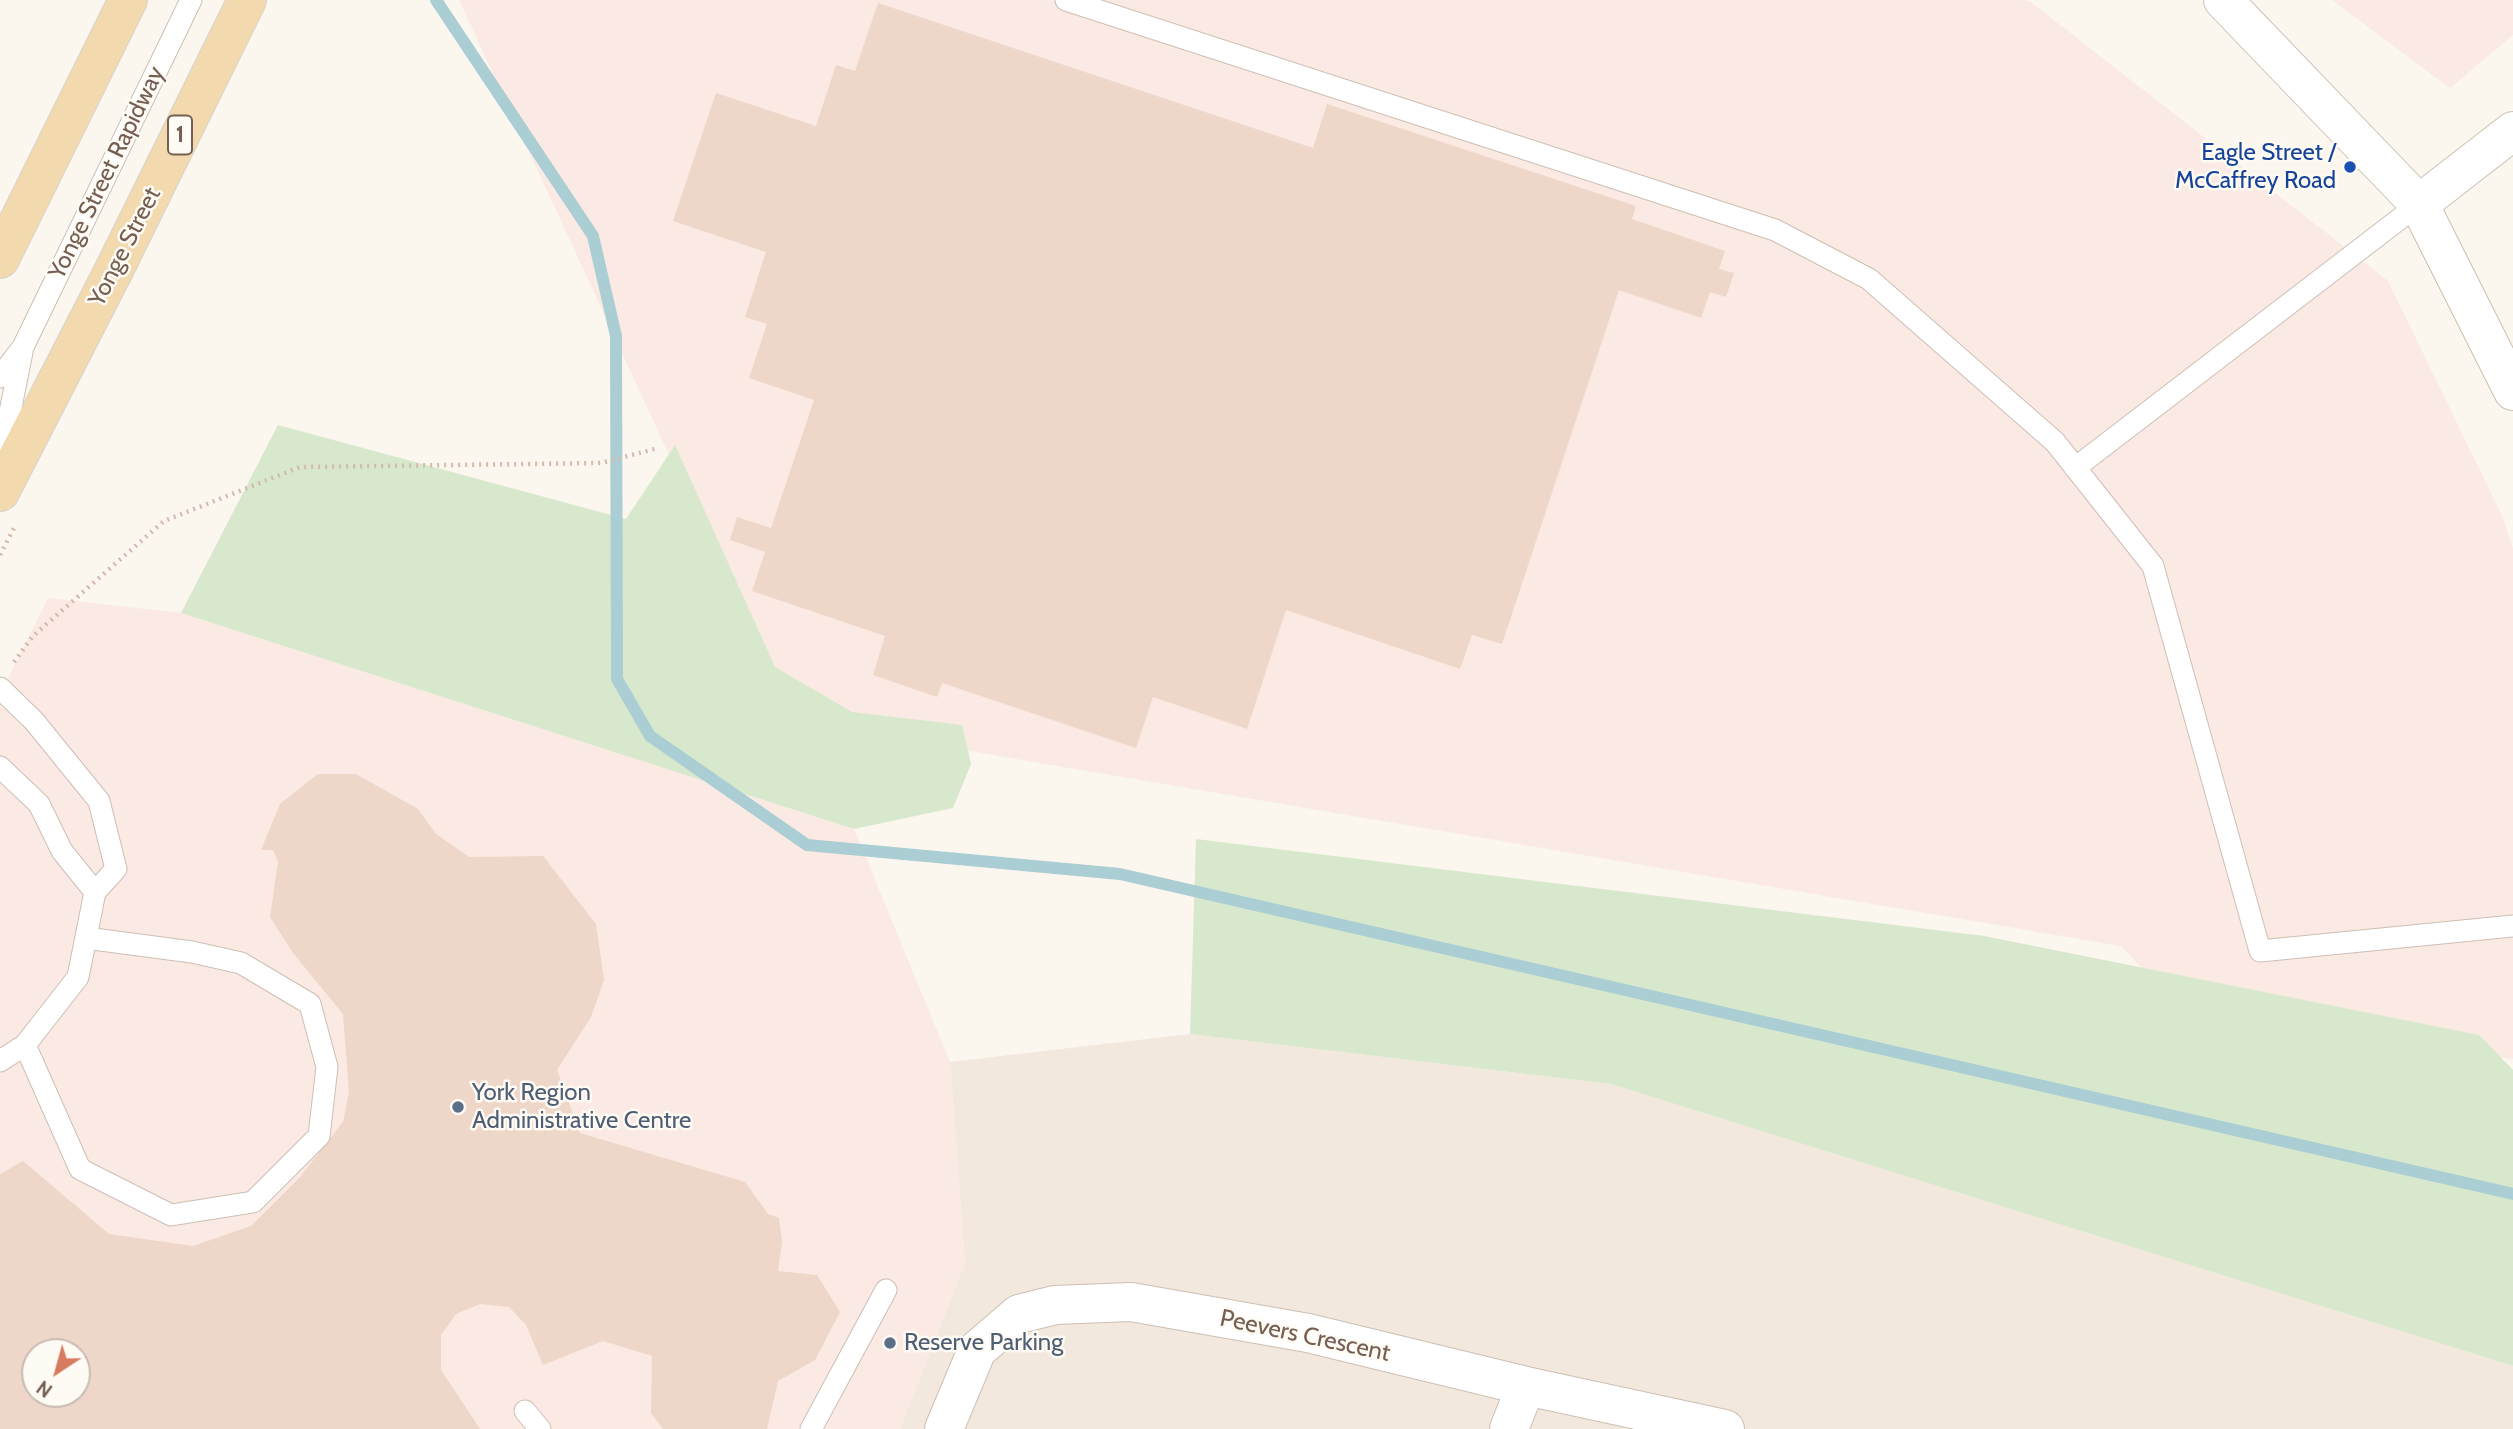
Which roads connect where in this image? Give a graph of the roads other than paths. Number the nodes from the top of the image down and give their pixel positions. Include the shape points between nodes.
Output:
1 (128, 0) edge
2 (191, 0) edge
3 (247, 0) edge
4 (1066, 0) edge
5 (2223, 0) edge
6 (2513, 131) edge
7 (2418, 204) junction
8 (0, 259) edge
9 (23, 347) junction
10 (0, 377) edge
11 (2513, 391) edge
12 (0, 441) edge
13 (2075, 468) junction
14 (0, 492) edge
15 (0, 688) edge
16 (0, 767) edge
17 (94, 892) junction
18 (2513, 926) edge
19 (86, 938) junction
20 (25, 1045) junction
21 (0, 1061) edge
22 (886, 1290) dead end
23 (1526, 1386) junction
24 (525, 1411) dead end
25 (540, 1429) edge
26 (811, 1429) edge
27 (944, 1429) edge
28 (1509, 1429) edge
29 (1725, 1429) edge

1 - 8 main road
2 - 9 lane, Yonge Street Rapidway
3 - 14 main road, Yonge Street / 1
4 - 13 lane via 1775,230 1869,279 2055,442
5 - 7 street
6 - 7 street
7 - 11 street
7 - 13 lane
9 - 10 lane, Yonge Street Rapidway
9 - 12 lane, Yonge Street Rapidway
13 - 18 lane via 2153,566 2260,951
15 - 17 lane via 34,721 99,800 117,869
16 - 17 lane via 39,804 62,851
17 - 19 lane
19 - 20 lane via 78,977
19 - 20 lane via 241,963 310,1004 327,1067 319,1136 253,1202 171,1215 80,1169
20 - 21 lane
22 - 26 lane
23 - 27 street, Peevers Crescent via 1280,1328 1131,1303 1055,1305 1019,1314 977,1350
23 - 28 street
23 - 29 street, Peevers Crescent
24 - 25 lane

